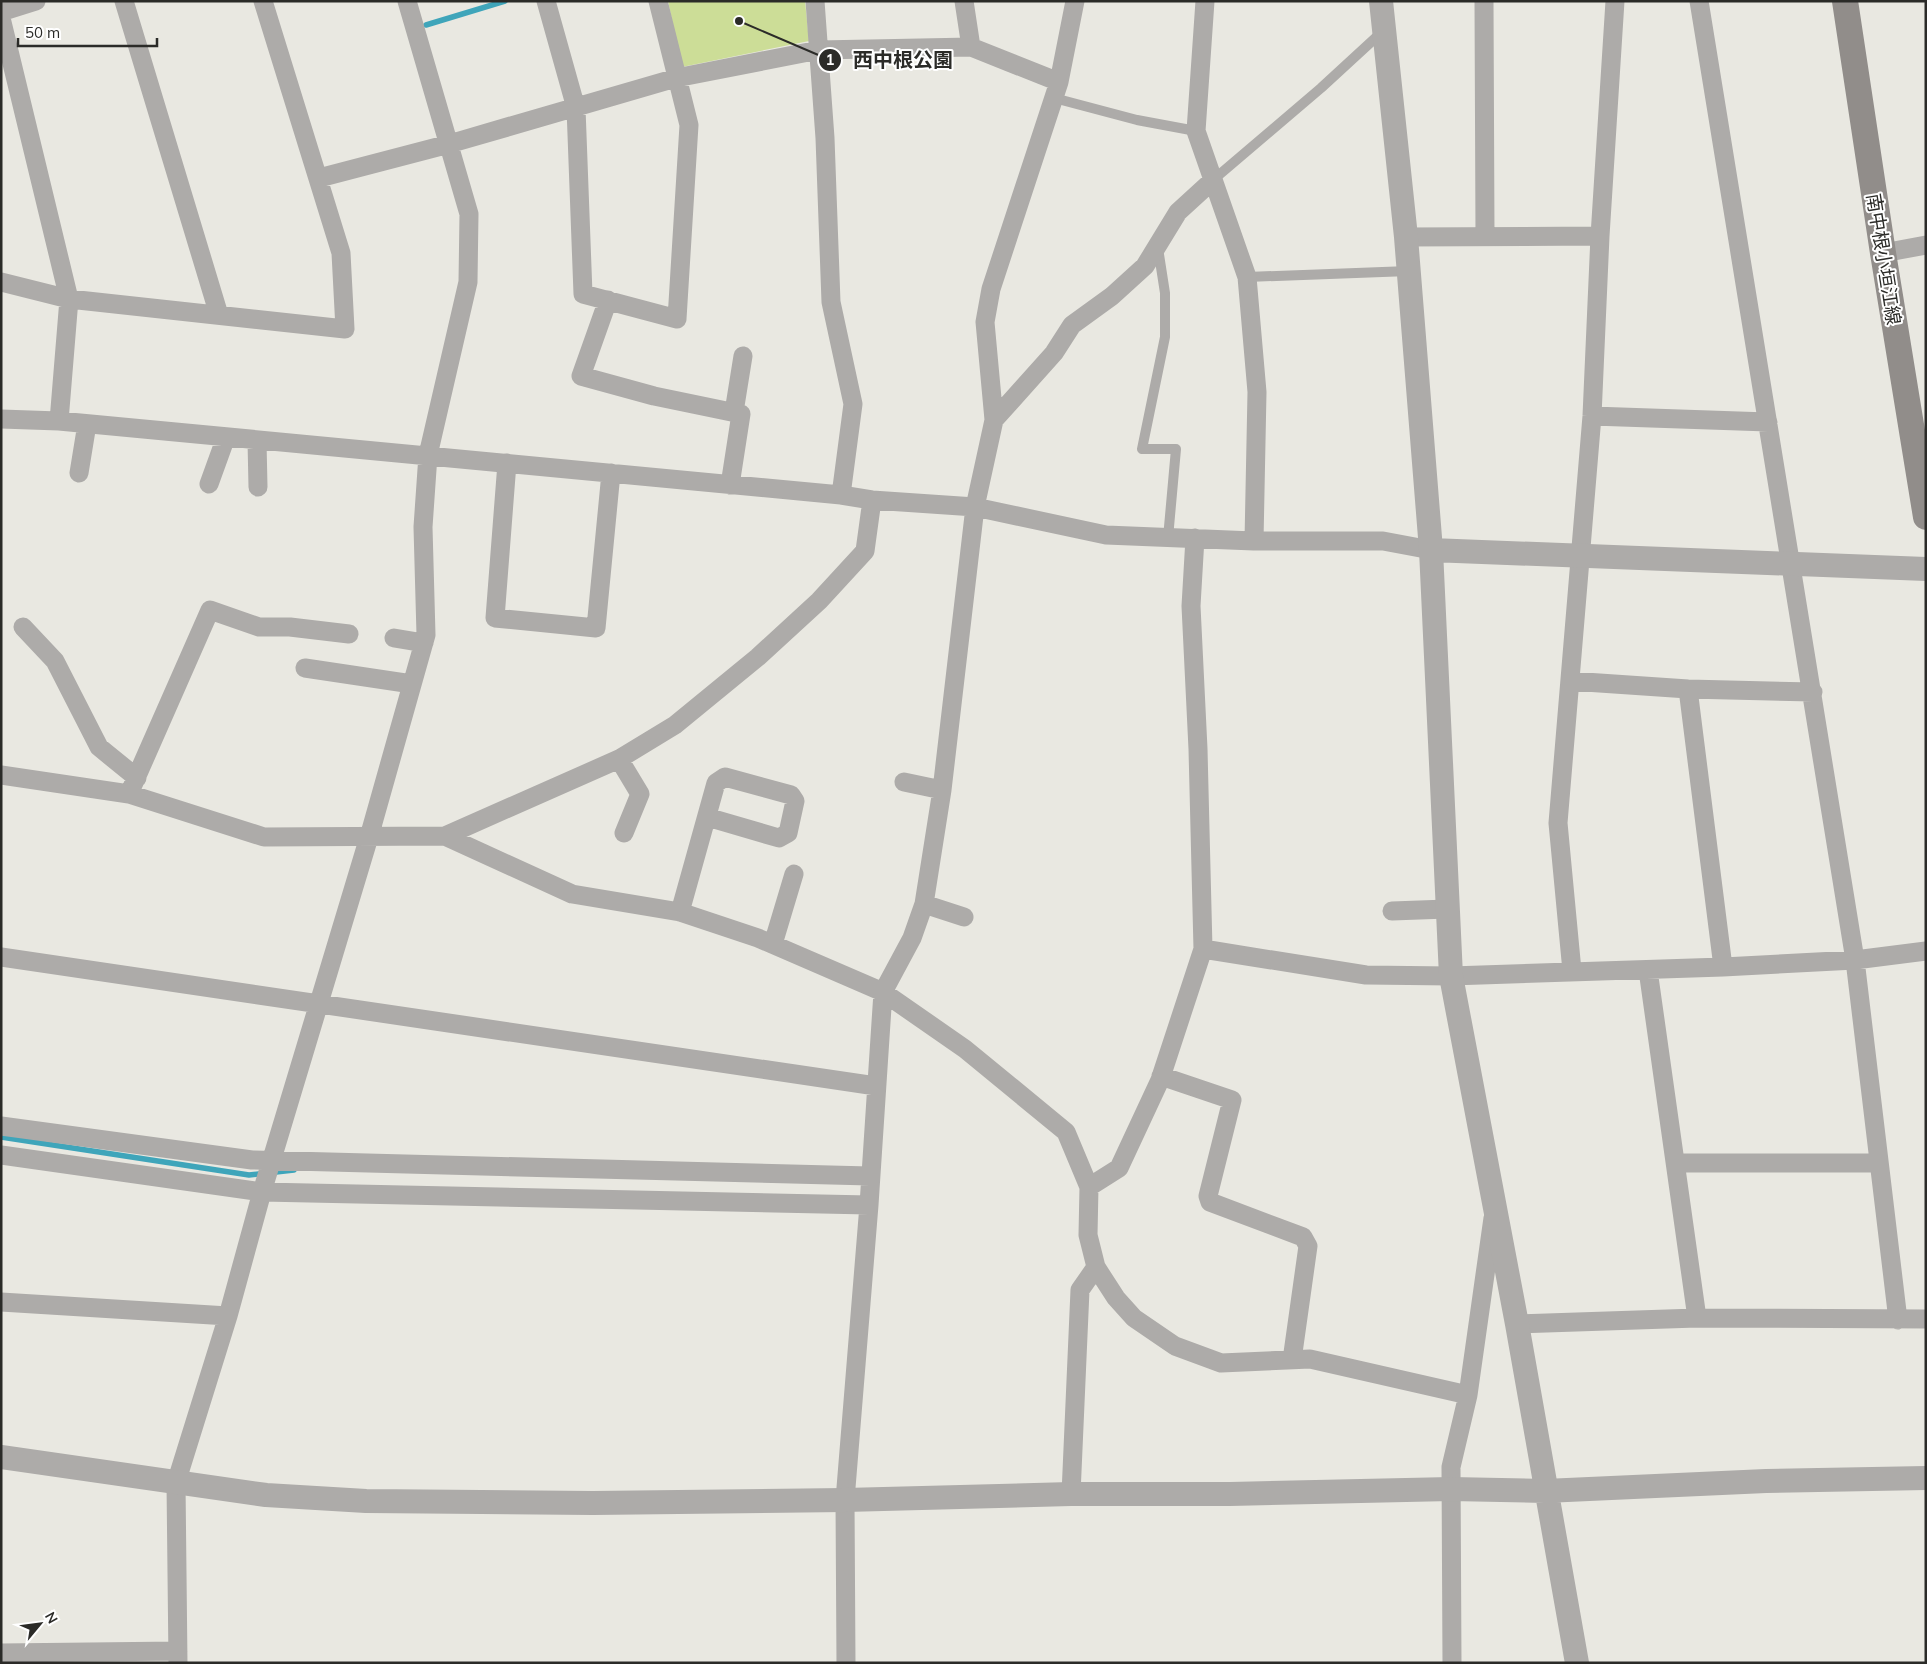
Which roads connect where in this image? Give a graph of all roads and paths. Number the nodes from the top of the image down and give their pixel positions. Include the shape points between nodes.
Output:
1 (36, 1) edge
2 (124, 1) edge
3 (263, 1) edge
4 (407, 1) edge
5 (658, 1) edge
6 (815, 1) edge
7 (964, 1) edge
8 (1075, 1) edge
9 (1204, 1) edge
10 (1381, 1) edge
11 (1484, 1) edge
12 (1615, 1) edge
13 (1699, 1) edge
14 (1845, 1) edge
15 (546, 2) edge
16 (1, 12) edge
17 (1, 18) edge
18 (1384, 30) junction
19 (971, 47) junction
20 (819, 50) junction
21 (676, 78) junction
22 (1057, 90) junction
23 (576, 108) junction
24 (1196, 131) junction
25 (448, 144) junction
26 (319, 178) junction
27 (1213, 180) junction
28 (1485, 236) junction
29 (1600, 236) junction
30 (1406, 237) junction
31 (1926, 245) edge
32 (1158, 247) junction
33 (1883, 253) junction
34 (1409, 271) junction
35 (1247, 276) junction
36 (1, 282) edge
37 (69, 299) junction
38 (608, 300) junction
39 (220, 315) junction
40 (743, 356) dead end
41 (734, 412) junction
42 (1592, 416) junction
43 (1, 419) edge
44 (994, 420) junction
45 (59, 422) junction
46 (1768, 422) junction
47 (87, 424) junction
48 (226, 438) junction
49 (257, 441) junction
50 (428, 455) junction
51 (507, 463) junction
52 (79, 473) dead end
53 (611, 474) junction
54 (209, 484) dead end
55 (730, 485) junction
56 (258, 487) dead end
57 (841, 495) junction
58 (872, 500) junction
59 (975, 507) junction
60 (1926, 517) edge
61 (1168, 538) junction
62 (1196, 538) junction
63 (1254, 540) junction
64 (1430, 550) junction
65 (1580, 555) junction
66 (1791, 564) junction
67 (1926, 569) edge
68 (23, 627) dead end
69 (349, 634) dead end
70 (394, 638) dead end
71 (424, 643) junction
72 (305, 668) dead end
73 (1570, 681) junction
74 (412, 684) junction
75 (1688, 689) junction
76 (1813, 692) junction
77 (619, 759) junction
78 (1, 775) edge
79 (904, 782) dead end
80 (133, 786) junction
81 (942, 790) junction
82 (707, 817) junction
83 (624, 833) dead end
84 (445, 836) junction
85 (369, 837) junction
86 (794, 874) dead end
87 (924, 904) junction
88 (1447, 909) junction
89 (1392, 911) dead end
90 (680, 912) junction
91 (964, 916) dead end
92 (773, 944) junction
93 (1203, 949) junction
94 (1926, 951) edge
95 (1, 957) edge
96 (1854, 960) junction
97 (1723, 967) junction
98 (1648, 970) junction
99 (1572, 971) junction
100 (1451, 976) junction
101 (883, 992) junction
102 (319, 1004) junction
103 (1161, 1076) junction
104 (876, 1086) junction
105 (1, 1126) edge
106 (1, 1155) edge
107 (274, 1160) junction
108 (1878, 1162) junction
109 (1676, 1163) junction
110 (870, 1176) junction
111 (1088, 1186) junction
112 (263, 1188) junction
113 (869, 1205) junction
114 (1494, 1212) junction
115 (1096, 1267) junction
116 (1, 1302) edge
117 (228, 1316) junction
118 (1697, 1318) junction
119 (1926, 1319) edge
120 (1898, 1320) junction
121 (1517, 1324) junction
122 (1292, 1360) junction
123 (1468, 1395) junction
124 (1, 1457) edge
125 (1926, 1478) edge
126 (176, 1483) junction
127 (1451, 1490) junction
128 (1545, 1491) junction
129 (1072, 1494) junction
130 (845, 1500) junction
131 (1, 1653) edge
132 (178, 1657) edge
133 (846, 1663) edge
134 (1452, 1663) edge
135 (1576, 1663) edge

1 - 16 street
2 - 39 street
3 - 26 street
4 - 25 street
5 - 21 street
6 - 20 street
7 - 19 street
8 - 22 street
9 - 24 street
10 - 18 street
11 - 28 street
12 - 29 street
13 - 46 street
14 - 33 main road, 南中根小垣江線
15 - 23 street
17 - 37 street
18 - 27 lane
18 - 30 street
19 - 20 street
19 - 22 street
20 - 21 street
20 - 57 street via 831,302 853,404
21 - 23 street
21 - 38 street via 689,125 676,319
22 - 24 lane via 1137,120
22 - 44 street via 991,289 985,322
23 - 25 street
23 - 38 street via 584,294
24 - 27 street
25 - 26 street
25 - 50 street via 469,214 468,282
26 - 39 street via 341,253 345,329
27 - 32 street via 1178,212
27 - 35 street
28 - 29 street
28 - 30 street
29 - 42 street
30 - 34 street
31 - 33 street
32 - 44 street via 1146,266 1072,325 1054,353
32 - 61 lane via 1165,337 1142,449 1176,449
33 - 60 main road, 南中根小垣江線
34 - 35 lane
34 - 64 street
35 - 63 street via 1257,392
36 - 37 street
37 - 39 street
37 - 45 street
38 - 41 street via 581,376 654,396
40 - 41 street
41 - 55 street via 741,414
42 - 46 street
42 - 65 street
43 - 45 street
44 - 59 street
45 - 47 street
46 - 66 street
47 - 48 street
47 - 52 street
48 - 49 street
48 - 54 street
49 - 50 street
49 - 56 street
50 - 51 street
50 - 71 street via 423,528
51 - 53 street
51 - 53 street via 495,618 538,623 596,628
53 - 55 street
55 - 57 street
57 - 58 street
58 - 59 street
58 - 77 street via 865,551 819,601 675,726
59 - 61 street via 1106,535
59 - 81 street
61 - 62 street
62 - 63 street
62 - 93 street via 1191,606
63 - 64 street via 1383,541
64 - 65 street
64 - 88 street
65 - 66 street
65 - 73 street
66 - 67 street
66 - 76 street
68 - 80 street via 55,661 98,747
69 - 80 street via 259,627 210,610
70 - 71 street
71 - 74 street
72 - 74 street
73 - 75 street
73 - 99 street via 1558,823
74 - 85 street
75 - 76 street
75 - 97 street
76 - 96 street
77 - 83 street via 640,794
77 - 84 street
78 - 80 street
79 - 81 street
80 - 85 street via 264,837
81 - 87 street
82 - 82 street via 716,783 725,777 791,795 796,801 788,833 779,838
82 - 90 street
84 - 85 street
84 - 90 street via 572,894
85 - 102 street
86 - 92 street
87 - 91 street
87 - 101 street via 912,938
88 - 89 street
88 - 100 street
90 - 92 street
92 - 101 street
93 - 100 street via 1366,975
93 - 103 street
94 - 96 street
95 - 102 street
96 - 97 street
96 - 108 street
97 - 98 street
98 - 99 street
98 - 109 street
99 - 100 street
100 - 114 street
101 - 104 street
101 - 111 street via 965,1049 1066,1132
102 - 104 street
102 - 107 street
103 - 111 street via 1118,1168
103 - 122 street via 1232,1100 1208,1196 1210,1202 1303,1237 1308,1246
104 - 110 street
105 - 107 street via 252,1160
106 - 112 street
107 - 110 street
107 - 112 street
108 - 109 street
108 - 120 street
109 - 118 street
110 - 113 street
111 - 115 street via 1088,1235
112 - 113 street
112 - 117 street
113 - 130 street
114 - 121 street
114 - 123 street
115 - 122 street via 1134,1318 1175,1346 1221,1363
115 - 129 street via 1080,1290
116 - 117 street
117 - 126 street
118 - 120 street
118 - 121 street
119 - 120 street
121 - 128 street
122 - 123 street via 1310,1359
123 - 127 street via 1451,1467
124 - 126 street
125 - 128 street
126 - 130 street via 266,1495 366,1501
126 - 132 street
127 - 128 street
127 - 129 street
127 - 134 street
128 - 135 street
129 - 130 street
130 - 133 street
131 - 132 street

